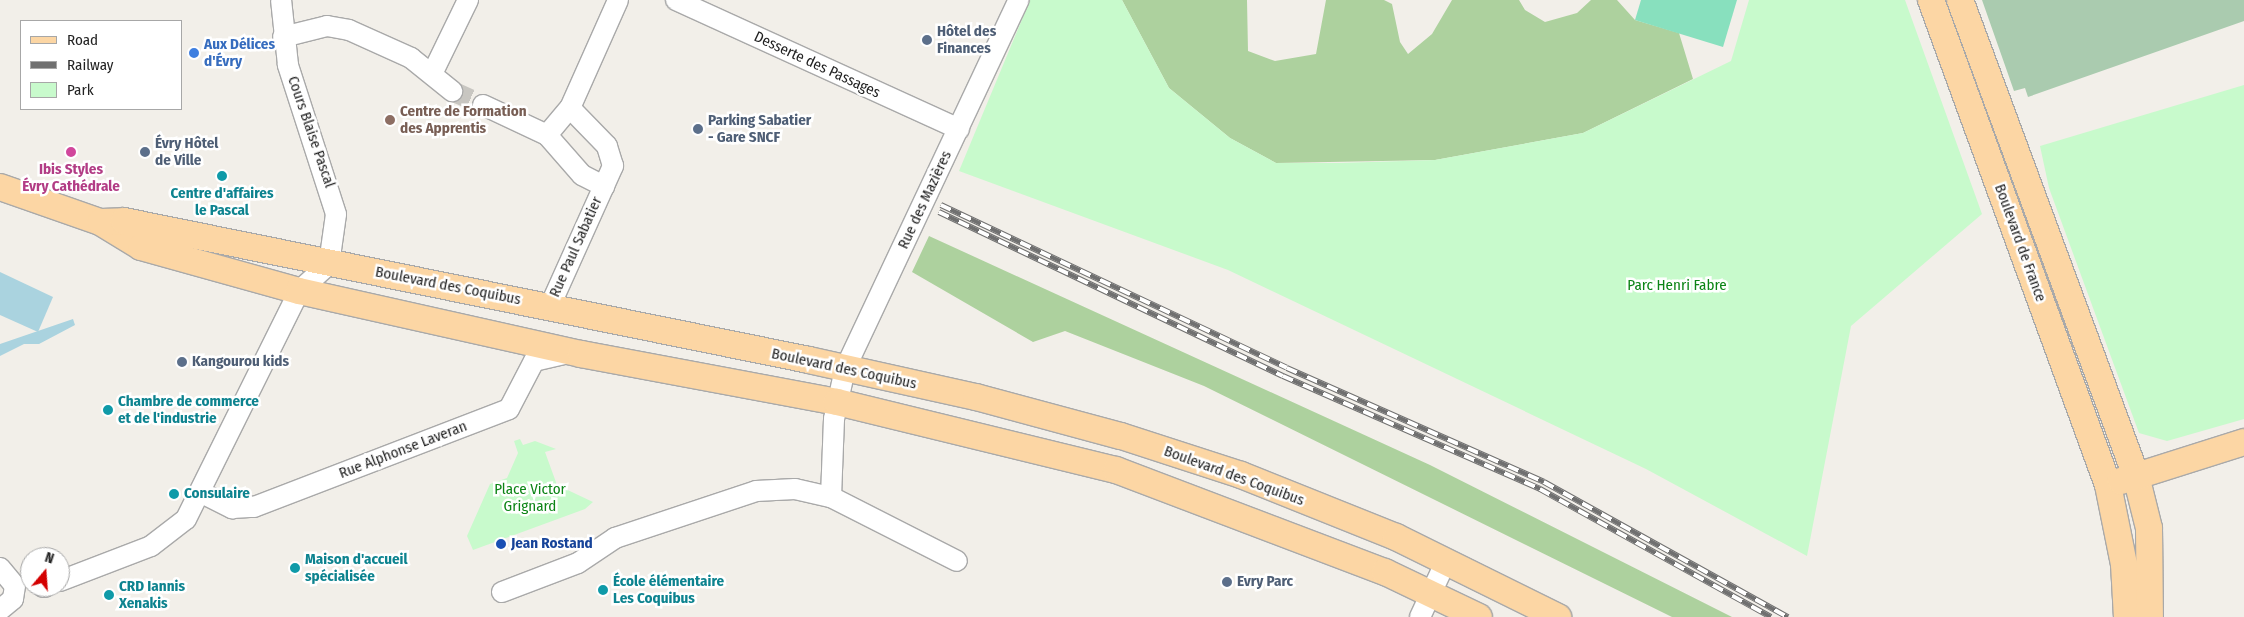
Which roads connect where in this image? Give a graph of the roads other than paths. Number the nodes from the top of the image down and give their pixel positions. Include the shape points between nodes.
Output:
1 (281, 0) edge
2 (468, 0) edge
3 (620, 0) edge
4 (676, 0) edge
5 (1019, 0) edge
6 (1931, 0) edge
7 (1960, 0) edge
8 (283, 37) junction
9 (433, 72) junction
10 (452, 91) tunnel mouth
11 (482, 105) tunnel mouth
12 (570, 108) junction
13 (959, 129) junction
14 (547, 135) junction
15 (604, 186) junction
16 (0, 187) edge
17 (100, 222) junction
18 (329, 264) junction
19 (299, 291) junction
20 (550, 306) junction
21 (581, 354) junction
22 (846, 369) junction
23 (838, 402) junction
24 (2244, 442) edge
25 (2136, 476) junction
26 (2108, 485) junction
27 (202, 493) junction
28 (831, 497) junction
29 (957, 561) dead end
30 (1446, 561) junction
31 (0, 568) edge
32 (70, 577) edge
33 (20, 584) edge
34 (20, 589) edge
35 (502, 592) dead end
36 (1430, 593) junction
37 (0, 610) edge
38 (1420, 617) edge
39 (1479, 617) edge
40 (1558, 617) edge
41 (2127, 617) edge
42 (2150, 617) edge

1 - 8 street, Cours Blaise Pascal
2 - 9 street
3 - 12 street
4 - 13 street, Desserte des Passages
5 - 13 street, Rue des Mazières
6 - 26 main road, Boulevard de France
7 - 25 main road, Boulevard de France
8 - 9 street via 336,26
8 - 18 street, Cours Blaise Pascal via 296,95 332,193 336,214
9 - 10 street via 440,84
11 - 14 street, Rue Paul Sabatier
12 - 14 street
12 - 15 street via 613,156
13 - 22 street, Rue des Mazières
14 - 15 street, Rue Paul Sabatier via 582,175
15 - 20 street, Rue Paul Sabatier
16 - 17 main road, Boulevard des Coquibus
17 - 18 main road, Boulevard des Coquibus via 124,221
17 - 19 main road, Boulevard des Coquibus via 141,248
18 - 19 street
18 - 20 main road, Boulevard des Coquibus
19 - 21 main road, Boulevard des Coquibus
19 - 27 street
20 - 22 main road, Boulevard des Coquibus
21 - 23 main road, Boulevard des Coquibus
21 - 27 street, Rue Alphonse Laveran via 545,355 534,361 509,409 254,507 232,508
22 - 23 street, Rue des Mazières
22 - 30 main road, Boulevard des Coquibus via 1121,436 1241,475
23 - 28 street, Rue des Mazières
23 - 36 main road, Boulevard des Coquibus via 1116,470 1256,520
24 - 25 main road
25 - 26 main road
25 - 42 main road, Boulevard de France via 2150,536
26 - 41 main road, Boulevard de France via 2124,564
27 - 32 street via 186,519 151,546
28 - 29 street
28 - 35 street via 795,489 756,491 726,499 615,538 578,563
30 - 36 street
30 - 40 main road, Boulevard des Coquibus
31 - 33 street
34 - 37 street
36 - 38 street
36 - 39 main road, Boulevard des Coquibus

